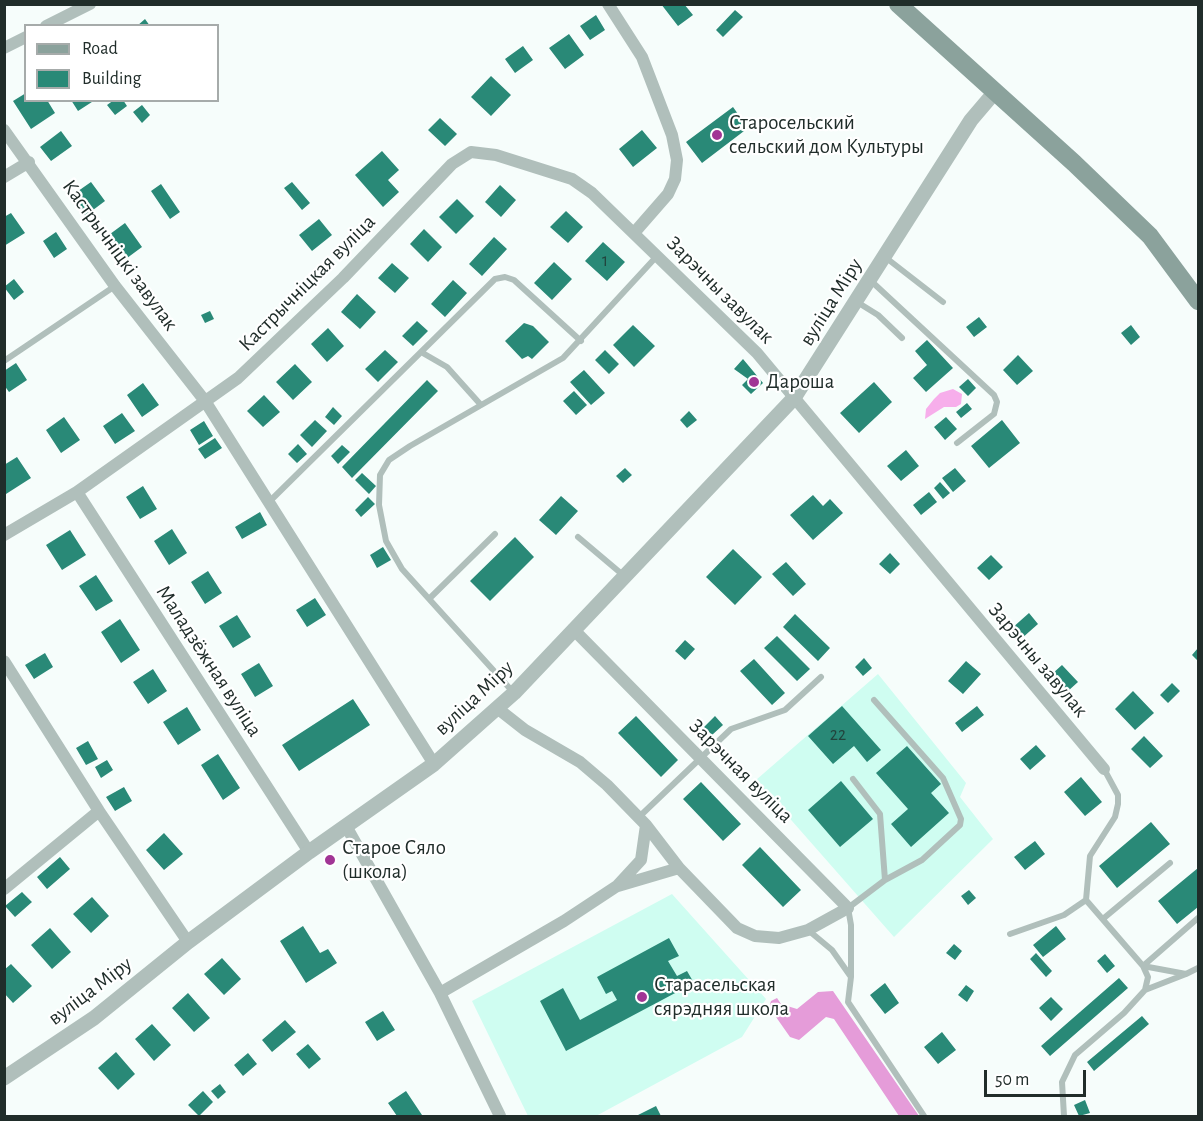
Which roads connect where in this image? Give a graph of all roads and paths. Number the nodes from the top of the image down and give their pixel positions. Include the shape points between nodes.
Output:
1 (90, 4) edge
2 (608, 4) edge
3 (898, 4) edge
4 (50, 24) edge
5 (24, 38) edge
6 (4, 48) edge
7 (994, 93) junction
8 (4, 130) edge
9 (29, 162) junction
10 (4, 177) edge
11 (634, 233) junction
12 (657, 256) junction
13 (885, 257) junction
14 (870, 280) junction
15 (115, 286) junction
16 (857, 301) junction
17 (1198, 301) edge
18 (943, 302) dead end
19 (902, 338) dead end
20 (580, 341) junction
21 (421, 352) junction
22 (4, 361) edge
23 (794, 398) junction
24 (205, 401) junction
25 (481, 405) junction
26 (957, 443) dead end
27 (77, 492) junction
28 (268, 503) junction
29 (495, 534) dead end
30 (4, 536) edge
31 (578, 537) dead end
32 (623, 576) junction
33 (430, 598) junction
34 (573, 629) junction
35 (4, 661) edge
36 (821, 677) dead end
37 (514, 693) junction
38 (874, 700) dead end
39 (497, 708) junction
40 (699, 758) junction
41 (434, 764) junction
42 (1104, 769) joint
43 (853, 779) dead end
44 (99, 811) junction
45 (643, 821) junction
46 (346, 826) junction
47 (309, 852) junction
48 (1170, 863) dead end
49 (679, 868) junction
50 (885, 880) junction
51 (617, 886) junction
52 (4, 889) edge
53 (1086, 900) junction
54 (848, 908) junction
55 (1104, 918) junction
56 (1198, 918) edge
57 (808, 930) junction
58 (1010, 934) dead end
59 (188, 942) junction
60 (1143, 966) junction
61 (1198, 968) edge
62 (1186, 974) junction
63 (851, 977) junction
64 (1145, 990) junction
65 (440, 993) junction
66 (4, 1078) edge
67 (500, 1116) edge
68 (924, 1116) edge
69 (1064, 1116) edge

1 - 4 street
2 - 11 street, Зарэчны завулак via 642,57 672,135 677,160 668,194
3 - 7 main road
5 - 6 street
7 - 13 street, вуліца Міру via 971,120
7 - 17 main road via 1150,236
8 - 9 street, Кастрычніцкі завулак
9 - 10 street
9 - 15 street, Кастрычніцкі завулак
11 - 12 street, Зарэчны завулак
11 - 24 street, Кастрычніцкая вуліца via 572,178 496,154 471,152 452,164 343,278 238,378
12 - 20 lane
12 - 23 street, Зарэчны завулак via 757,353
13 - 14 street, вуліца Міру
13 - 18 lane
14 - 16 street, вуліца Міру
14 - 26 lane via 994,395 994,414
15 - 22 lane
15 - 24 street, Кастрычніцкі завулак
16 - 19 lane
16 - 23 street, вуліца Міру
20 - 21 lane via 514,279 505,277 495,279
20 - 25 lane via 540,373
21 - 25 lane via 447,367
21 - 28 lane
23 - 32 street, вуліца Міру
23 - 42 street, Зарэчны завулак
24 - 27 street, Кастрычніцкая вуліца
24 - 28 street, Кастрычніцкі завулак
25 - 33 lane via 389,460 380,475 379,505 386,541 402,569
27 - 30 street, Кастрычніцкая вуліца
27 - 47 street, Маладзёжная вуліца
28 - 41 street, Кастрычніцкі завулак
29 - 33 lane
31 - 32 lane
32 - 34 street, вуліца Міру
33 - 37 lane
34 - 37 street, вуліца Міру
34 - 40 street, Зарэчная вуліца
35 - 44 street
36 - 40 lane via 785,710 731,729
37 - 39 street, вуліца Міру
38 - 50 lane via 943,778 961,819 960,825 922,860
39 - 41 street, вуліца Міру
39 - 45 street via 525,730 580,762
40 - 45 lane
40 - 54 street, Зарэчная вуліца
41 - 46 street, вуліца Міру
42 - 53 lane via 1118,795 1118,804 1115,817 1090,856
43 - 50 lane via 880,814
44 - 52 street
44 - 59 street
45 - 49 street
45 - 51 street via 641,860
46 - 47 street, вуліца Міру
46 - 65 street
47 - 59 street, вуліца Міру
48 - 55 lane
49 - 51 street
49 - 57 street via 737,928 755,936 779,938
50 - 54 lane
51 - 65 street
53 - 55 lane
53 - 58 lane via 1064,915
54 - 57 street
54 - 63 lane
55 - 60 lane
56 - 60 lane
57 - 63 lane via 832,950
59 - 66 street, вуліца Міру via 94,1018
60 - 62 lane
60 - 64 lane via 1148,977
61 - 62 lane
62 - 64 lane
63 - 68 lane via 848,1002
64 - 69 lane via 1075,1055 1062,1082
65 - 67 street

